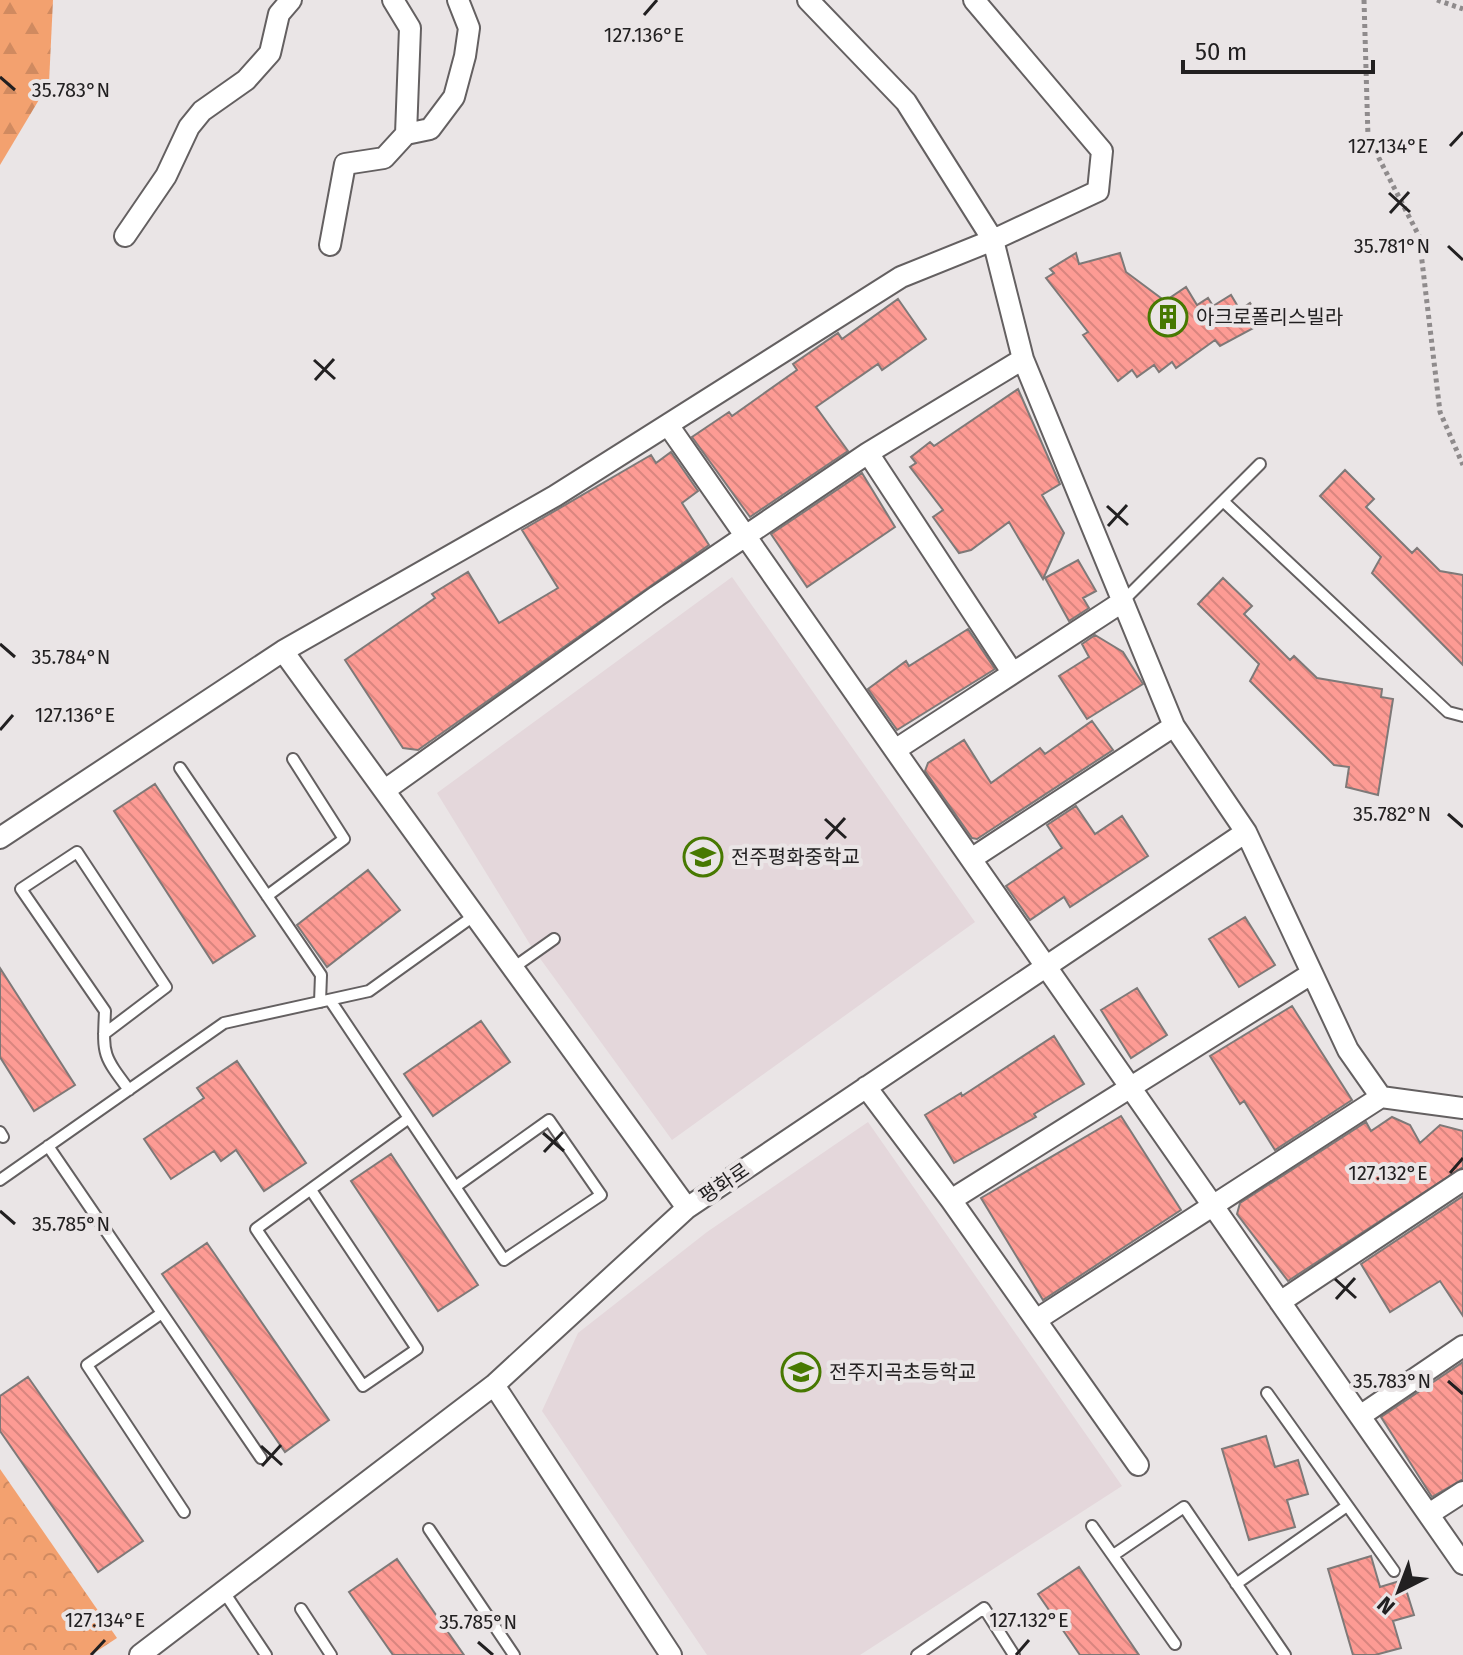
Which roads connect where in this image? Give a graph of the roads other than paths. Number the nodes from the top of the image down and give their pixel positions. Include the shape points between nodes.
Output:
1 (291, 0) edge
2 (393, 0) edge
3 (458, 0) edge
4 (808, 0) edge
5 (974, 0) edge
6 (406, 134) junction
7 (125, 236) dead end
8 (993, 240) junction
9 (330, 245) dead end
10 (1023, 359) junction
11 (668, 425) junction
12 (868, 453) junction
13 (1260, 464) dead end
14 (1223, 501) junction
15 (746, 536) junction
16 (1122, 602) junction
17 (283, 651) junction
18 (1012, 672) junction
19 (1463, 716) edge
20 (1174, 726) junction
21 (895, 750) junction
22 (293, 759) dead end
23 (180, 768) dead end
24 (385, 790) junction
25 (1246, 832) junction
26 (0, 838) edge
27 (971, 859) junction
28 (267, 896) junction
29 (475, 915) junction
30 (554, 939) dead end
31 (1047, 967) junction
32 (513, 968) junction
33 (1311, 974) junction
34 (325, 1001) junction
35 (104, 1034) junction
36 (1130, 1086) junction
37 (866, 1087) junction
38 (129, 1090) junction
39 (1381, 1097) junction
40 (1463, 1108) edge
41 (409, 1118) junction
42 (48, 1146) junction
43 (0, 1180) edge
44 (1463, 1180) edge
45 (455, 1187) junction
46 (311, 1190) junction
47 (951, 1200) junction
48 (1213, 1206) junction
49 (687, 1208) junction
50 (1280, 1302) junction
51 (162, 1313) junction
52 (1036, 1320) junction
53 (1463, 1346) edge
54 (494, 1385) junction
55 (1267, 1393) dead end
56 (1360, 1416) junction
57 (261, 1458) dead end
58 (1138, 1465) dead end
59 (1463, 1492) edge
60 (1347, 1506) junction
61 (184, 1512) dead end
62 (1429, 1514) junction
63 (1092, 1526) dead end
64 (429, 1529) dead end
65 (1115, 1554) junction
66 (1463, 1564) edge
67 (1394, 1571) dead end
68 (1236, 1584) junction
69 (224, 1592) junction
70 (301, 1609) dead end
71 (1175, 1644) dead end
72 (140, 1655) edge
73 (266, 1655) edge
74 (331, 1655) edge
75 (514, 1655) edge
76 (671, 1655) edge
77 (917, 1655) edge
78 (1014, 1655) edge
79 (1285, 1655) edge

1 - 7 street via 279,14 270,53 189,127 166,176
2 - 6 street via 410,28
3 - 6 street via 469,28 454,97 430,129
4 - 8 street via 906,102
5 - 8 street via 1102,151 1098,191
6 - 9 street via 384,158 345,164
8 - 10 street
8 - 11 street via 901,277
10 - 12 street
10 - 16 street
11 - 15 street
11 - 17 street via 555,496
12 - 15 street
12 - 18 street
13 - 14 lane
14 - 16 lane
14 - 19 lane via 1448,712
15 - 21 street
15 - 24 street
16 - 18 street
16 - 20 street
17 - 24 street
17 - 26 street
18 - 21 street
20 - 25 street
20 - 27 street
21 - 27 street
22 - 28 lane via 344,839
23 - 28 lane
24 - 29 street
25 - 31 street, 평화로
25 - 33 street
27 - 31 street
28 - 34 lane via 321,975
29 - 32 street
29 - 34 lane via 369,991
30 - 32 lane
31 - 36 street
31 - 37 street, 평화로
32 - 49 street
33 - 36 street
33 - 39 street via 1348,1050
34 - 38 lane via 224,1023
34 - 41 lane
35 - 35 lane via 105,1011 21,889 77,852 166,987
35 - 38 lane via 103,1054
36 - 47 street
36 - 48 street
37 - 47 street
37 - 49 street, 평화로
38 - 42 lane
39 - 40 street
39 - 48 street
41 - 45 lane
41 - 46 lane
42 - 43 lane
42 - 51 lane
44 - 50 street
45 - 45 lane via 504,1260 601,1195 549,1120
46 - 46 lane via 256,1229 363,1386 417,1349
47 - 52 street
48 - 50 street
48 - 52 street
49 - 54 street, 평화로
50 - 56 street
51 - 57 lane
51 - 61 lane via 87,1365
52 - 58 street
53 - 56 street
54 - 69 street, 평화로
54 - 76 street
55 - 60 lane
56 - 62 street
59 - 62 street
60 - 67 lane
60 - 68 lane
62 - 66 street
63 - 65 lane
64 - 75 lane
65 - 68 lane via 1184,1507
65 - 71 lane
68 - 79 lane
69 - 72 street, 평화로
69 - 73 lane
70 - 74 lane
77 - 78 lane via 984,1608

